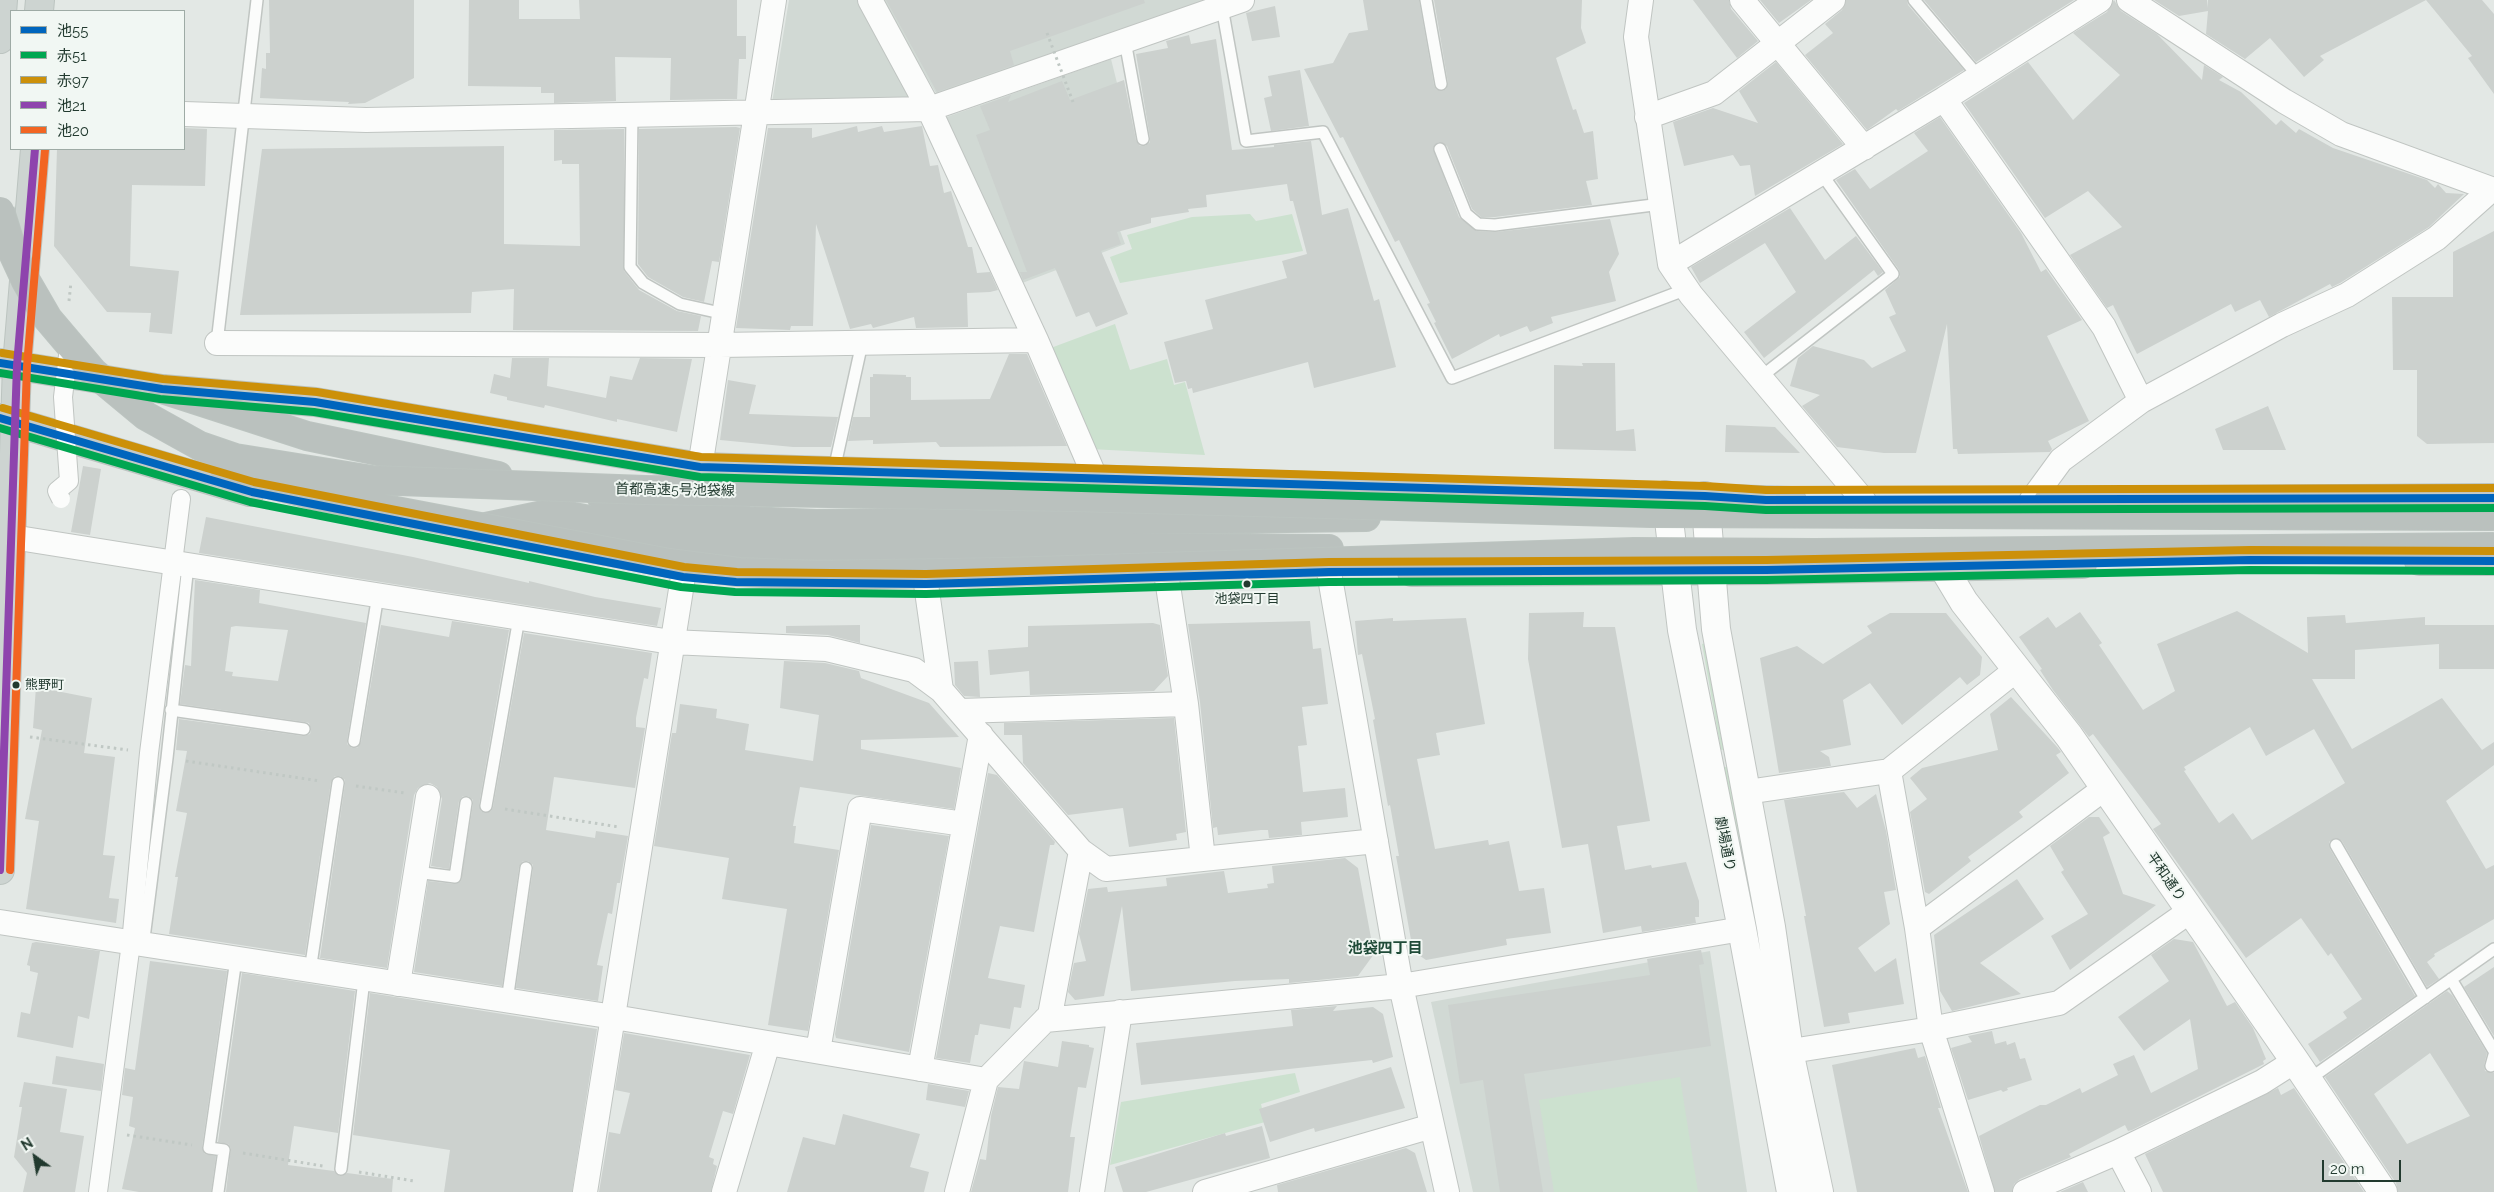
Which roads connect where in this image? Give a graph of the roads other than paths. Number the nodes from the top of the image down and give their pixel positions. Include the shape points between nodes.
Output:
1 (2, 0) edge
2 (257, 0) edge
3 (774, 0) edge
4 (870, 0) edge
5 (1426, 0) edge
6 (1641, 0) edge
7 (1742, 0) edge
8 (1833, 0) edge
9 (1914, 0) edge
10 (2100, 0) edge
11 (2129, 0) edge
12 (1232, 4) edge
13 (0, 39) edge
14 (1125, 41) junction
15 (1779, 42) junction
16 (1979, 76) junction
17 (1441, 84) dead end
18 (1944, 99) junction
19 (929, 109) junction
20 (756, 113) junction
21 (185, 114) edge
22 (632, 115) junction
23 (243, 116) junction
24 (1648, 117) junction
25 (1143, 139) dead end
26 (1440, 148) dead end
27 (1864, 148) junction
28 (35, 150) edge
29 (1821, 173) junction
30 (2492, 186) edge
31 (1661, 204) junction
32 (0, 211) edge
33 (0, 247) edge
34 (1670, 264) junction
35 (1687, 289) junction
36 (725, 314) junction
37 (70, 336) dead end
38 (1036, 340) junction
39 (217, 343) joint
40 (862, 343) junction
41 (720, 345) junction
42 (9, 364) edge
43 (1762, 376) junction
44 (162, 389) junction
45 (2141, 401) junction
46 (8, 420) edge
47 (700, 466) junction
48 (834, 470) junction
49 (1095, 477) junction
50 (1706, 496) junction
51 (2494, 498) edge
52 (61, 499) dead end
53 (181, 499) dead end
54 (1864, 501) junction
55 (2031, 501) junction
56 (1658, 504) junction
57 (2494, 516) edge
58 (458, 533) junction
59 (12, 537) junction
60 (2494, 547) edge
61 (1634, 552) junction
62 (2494, 561) edge
63 (180, 564) junction
64 (1943, 567) junction
65 (1674, 570) junction
66 (1711, 570) junction
67 (1329, 572) junction
68 (683, 577) junction
69 (1167, 579) junction
70 (926, 584) junction
71 (378, 596) junction
72 (519, 618) junction
73 (671, 642) junction
74 (2016, 670) junction
75 (942, 690) junction
76 (1186, 704) junction
77 (171, 710) junction
78 (960, 712) junction
79 (304, 729) dead end
80 (981, 735) junction
81 (354, 741) dead end
82 (1889, 771) junction
83 (338, 783) dead end
84 (2105, 788) junction
85 (1747, 792) junction
86 (428, 796) dead end
87 (466, 802) dead end
88 (486, 806) dead end
89 (964, 824) junction
90 (1376, 841) junction
91 (2336, 845) dead end
92 (1081, 851) junction
93 (1203, 859) junction
94 (526, 868) dead end
95 (0, 870) edge
96 (416, 872) junction
97 (2190, 911) junction
98 (0, 922) edge
99 (1917, 928) junction
100 (1742, 929) junction
101 (137, 944) junction
102 (2494, 949) edge
103 (236, 960) junction
104 (310, 971) junction
105 (2451, 978) junction
106 (364, 980) junction
107 (398, 984) junction
108 (1401, 986) junction
109 (2425, 998) junction
110 (507, 1001) junction
111 (1120, 1012) junction
112 (614, 1017) junction
113 (1045, 1020) junction
114 (1931, 1029) junction
115 (768, 1043) junction
116 (818, 1051) junction
117 (1777, 1053) junction
118 (2493, 1057) edge
119 (920, 1069) junction
120 (2302, 1071) junction
121 (986, 1080) junction
122 (1432, 1126) junction
123 (2118, 1152) junction
124 (341, 1169) road end
125 (98, 1192) edge
126 (218, 1192) edge
127 (585, 1192) edge
128 (724, 1192) edge
129 (957, 1192) edge
130 (1092, 1192) edge
131 (1205, 1192) edge
132 (1447, 1192) edge
133 (1790, 1192) edge
134 (1819, 1192) edge
135 (1982, 1192) edge
136 (2026, 1192) edge
137 (2139, 1192) edge
138 (2383, 1192) edge

1 - 13 main road
2 - 23 lane
3 - 20 street
4 - 19 street
5 - 17 lane
6 - 24 street via 1636,38
7 - 15 street
8 - 15 street
9 - 16 lane
10 - 16 street
11 - 30 street via 2284,101 2341,134
12 - 14 street
12 - 35 lane via 1246,141 1323,132 1452,378
14 - 19 street
14 - 25 lane
15 - 24 street via 1714,93
15 - 27 street
16 - 18 street
18 - 27 street
18 - 45 street via 2104,327
19 - 20 street
19 - 38 street
20 - 22 street
20 - 36 street
21 - 23 street
22 - 23 street via 366,120
22 - 36 lane via 630,268 643,283 680,304
23 - 39 lane
24 - 31 street
26 - 31 lane via 1466,214 1478,224 1495,225
27 - 29 street
28 - 42 main road
29 - 34 street
29 - 43 lane via 1892,274
30 - 45 street via 2437,238 2347,295 2282,325
31 - 34 street
32 - 56 highway, 首都高速5号池袋線, bridge via 14,253 39,305 60,336 93,372 129,403 172,431 218,453 256,463 372,480 443,484 1074,497
33 - 61 highway, bridge via 27,311 62,364 118,417 176,453 212,469 260,483 592,549 722,570 816,575
34 - 35 street
35 - 43 street
36 - 41 street
37 - 52 street, bridge via 63,397 69,480 56,491
38 - 40 street
38 - 49 street
39 - 41 street
40 - 41 street
40 - 48 lane
41 - 47 street
42 - 44 highway
42 - 46 main road
43 - 54 street
44 - 47 highway via 315,402
44 - 56 highway, bridge via 307,436 403,458 692,514 748,521 816,524 1011,522
45 - 55 street via 2061,460
46 - 58 highway via 252,492
46 - 59 main road
47 - 48 highway
48 - 49 highway
49 - 56 highway
50 - 54 highway
50 - 56 highway
50 - 66 street, 劇場通り
51 - 55 highway
53 - 63 street
54 - 55 highway
56 - 57 highway, 首都高速5号池袋線, bridge
56 - 65 street, 劇場通り
58 - 61 highway, bridge via 553,513 689,540 762,546
58 - 68 highway
59 - 63 street
59 - 95 main road
60 - 61 highway, bridge
62 - 64 highway via 2250,560
63 - 71 street
63 - 77 lane
63 - 101 street via 149,753
64 - 66 highway
64 - 74 street, 平和通り via 1964,602
65 - 66 highway
65 - 67 highway
65 - 100 street, 劇場通り
66 - 85 street, 劇場通り via 1716,630
67 - 69 highway
67 - 90 street
68 - 70 highway via 736,582
68 - 73 street
69 - 70 highway
69 - 76 street
70 - 75 street
71 - 72 street
71 - 81 lane
72 - 73 street
72 - 88 lane
73 - 75 street via 828,649 914,670
73 - 112 street
74 - 82 street
74 - 84 street, 平和通り via 2069,736
75 - 78 street
76 - 78 street
76 - 93 street
77 - 79 lane
77 - 101 lane
78 - 80 street
80 - 89 street
80 - 92 street
82 - 85 street
82 - 99 street
83 - 104 lane
84 - 97 street, 平和通り
84 - 99 street
85 - 117 street, 劇場通り via 1771,927
86 - 96 street
87 - 96 lane via 455,877
89 - 116 street via 860,808
89 - 119 street
90 - 93 street
90 - 108 street
91 - 109 lane
92 - 93 street via 1106,870
92 - 113 street via 1050,1014
94 - 110 lane
96 - 107 street
97 - 114 street via 2059,1003
97 - 120 street, 平和通り
98 - 101 street
99 - 114 street
100 - 108 street
100 - 117 street, 劇場通り
101 - 103 street
101 - 125 street
102 - 105 lane
103 - 104 street
103 - 126 lane via 209,1148 224,1150
104 - 106 street
105 - 109 lane
105 - 118 lane
106 - 107 street
106 - 124 lane
107 - 110 street
108 - 111 street
108 - 122 street
109 - 120 lane
110 - 112 street
111 - 113 street
111 - 130 street
112 - 115 street
112 - 127 street
113 - 121 street
114 - 117 street
114 - 135 street
115 - 116 street
115 - 128 street
116 - 119 street
117 - 133 street, 劇場通り
117 - 134 street, 劇場通り
119 - 121 street
120 - 123 street via 2262,1082
120 - 138 street, 平和通り
121 - 129 street
122 - 131 street
122 - 132 street
123 - 136 street
123 - 137 street

